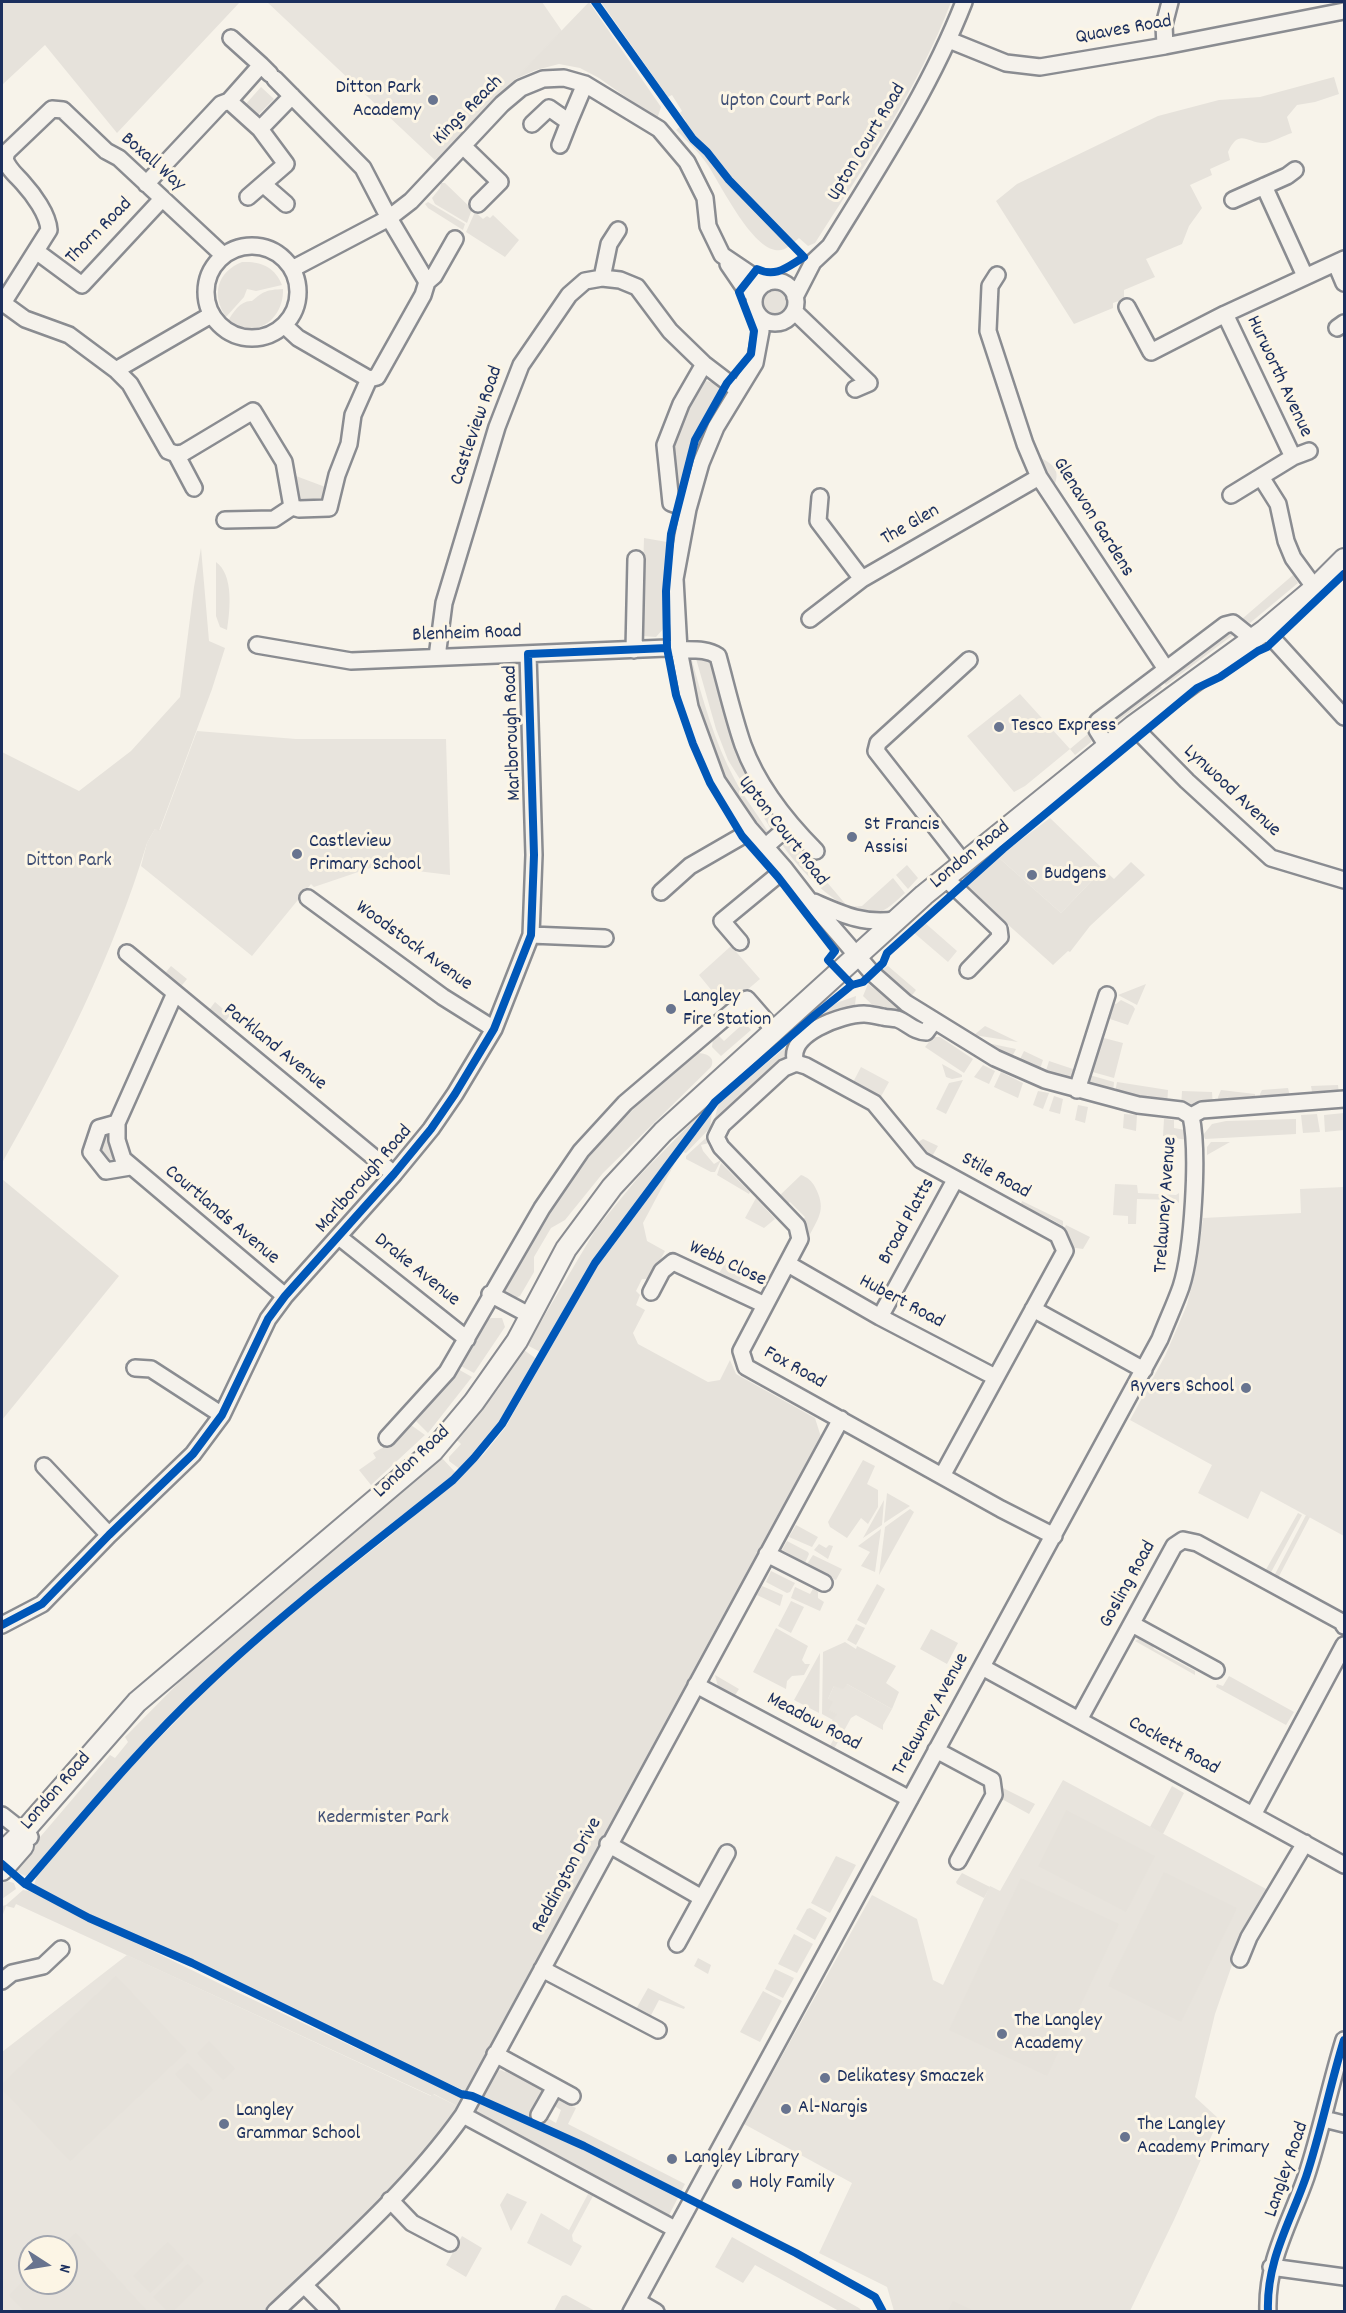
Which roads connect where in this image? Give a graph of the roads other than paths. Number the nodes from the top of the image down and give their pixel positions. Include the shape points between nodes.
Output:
1 (964, 2) edge
2 (1170, 2) edge
3 (1342, 2) edge
4 (1344, 10) edge
5 (231, 38) dead end
6 (949, 40) junction
7 (1165, 46) junction
8 (269, 72) junction
9 (585, 84) junction
10 (292, 96) junction
11 (229, 101) junction
12 (569, 122) junction
13 (532, 124) dead end
14 (260, 129) junction
15 (560, 145) dead end
16 (463, 146) junction
17 (3, 160) edge
18 (1295, 170) dead end
19 (146, 184) junction
20 (263, 184) junction
21 (1264, 186) junction
22 (248, 197) dead end
23 (162, 199) junction
24 (1233, 200) dead end
25 (286, 204) dead end
26 (478, 204) dead end
27 (389, 218) junction
28 (618, 230) dead end
29 (455, 239) dead end
30 (36, 251) junction
31 (223, 255) junction
32 (813, 262) junction
33 (1340, 262) edge
34 (292, 269) junction
35 (997, 275) dead end
36 (1305, 276) junction
37 (602, 278) junction
38 (427, 282) junction
39 (782, 283) junction
40 (1344, 283) edge
41 (760, 290) junction
42 (2, 303) edge
43 (795, 304) junction
44 (1127, 307) dead end
45 (1225, 314) junction
46 (211, 315) junction
47 (759, 315) junction
48 (781, 322) junction
49 (284, 325) junction
50 (755, 363) junction
51 (704, 364) junction
52 (116, 370) junction
53 (369, 379) junction
54 (855, 389) dead end
55 (738, 390) junction
56 (1309, 451) dead end
57 (177, 454) junction
58 (1293, 457) junction
59 (1038, 477) junction
60 (1261, 477) junction
61 (194, 488) dead end
62 (1231, 495) dead end
63 (820, 497) dead end
64 (292, 507) junction
65 (688, 510) junction
66 (225, 520) dead end
67 (1344, 559) edge
68 (636, 560) dead end
69 (862, 579) junction
70 (1315, 588) junction
71 (810, 619) dead end
72 (1259, 635) junction
73 (257, 645) dead end
74 (633, 650) junction
75 (679, 651) junction
76 (528, 654) junction
77 (437, 657) junction
78 (969, 660) dead end
79 (1166, 669) junction
80 (1344, 717) edge
81 (1133, 726) junction
82 (1107, 746) junction
83 (790, 825) junction
84 (749, 828) junction
85 (765, 847) junction
86 (816, 851) dead end
87 (963, 862) junction
88 (785, 869) junction
89 (945, 878) junction
90 (1344, 880) edge
91 (661, 892) dead end
92 (308, 898) dead end
93 (808, 900) junction
94 (896, 920) junction
95 (531, 936) junction
96 (605, 938) dead end
97 (740, 942) dead end
98 (127, 953) dead end
99 (858, 956) junction
100 (968, 969) dead end
101 (175, 993) junction
102 (1107, 995) dead end
103 (934, 1021) junction
104 (494, 1029) junction
105 (774, 1030) junction
106 (796, 1063) junction
107 (1077, 1090) junction
108 (1344, 1100) edge
109 (1191, 1116) junction
110 (117, 1123) junction
111 (130, 1167) junction
112 (394, 1174) junction
113 (955, 1180) junction
114 (339, 1237) junction
115 (788, 1264) junction
116 (651, 1292) dead end
117 (490, 1294) junction
118 (285, 1296) junction
119 (765, 1305) junction
120 (1033, 1309) junction
121 (531, 1316) junction
122 (880, 1317) junction
123 (467, 1339) junction
124 (135, 1368) dead end
125 (1144, 1370) junction
126 (995, 1377) junction
127 (222, 1415) junction
128 (841, 1419) junction
129 (387, 1438) dead end
130 (44, 1466) dead end
131 (942, 1476) junction
132 (109, 1535) junction
133 (1054, 1536) junction
134 (767, 1554) junction
135 (824, 1583) dead end
136 (1132, 1624) junction
137 (2, 1625) edge
138 (1344, 1626) edge
139 (1344, 1645) edge
140 (982, 1667) junction
141 (1216, 1670) dead end
142 (696, 1685) junction
143 (1079, 1720) junction
144 (936, 1750) junction
145 (910, 1799) junction
146 (2, 1815) edge
147 (1253, 1815) junction
148 (27, 1834) junction
149 (1305, 1843) junction
150 (608, 1845) junction
151 (2, 1853) edge
152 (727, 1853) dead end
153 (958, 1861) dead end
154 (1344, 1865) edge
155 (2, 1870) edge
156 (702, 1898) junction
157 (677, 1944) dead end
158 (60, 1949) dead end
159 (1240, 1959) dead end
160 (542, 1969) junction
161 (2, 1981) edge
162 (658, 2030) dead end
163 (1344, 2040) edge
164 (495, 2054) junction
165 (555, 2087) junction
166 (572, 2096) dead end
167 (462, 2115) junction
168 (539, 2115) dead end
169 (1324, 2119) junction
170 (1344, 2124) edge
171 (390, 2200) junction
172 (675, 2229) junction
173 (450, 2243) dead end
174 (1271, 2267) junction
175 (1344, 2277) edge
176 (304, 2284) junction
177 (634, 2306) edge
178 (275, 2312) edge
179 (331, 2312) edge
180 (657, 2312) edge
181 (1268, 2312) edge

1 - 6 street, Upton Court Road
2 - 7 street via 1164,25
3 - 4 street
4 - 7 street, Quaves Road
5 - 8 street
6 - 7 street, Quaves Road via 1006,63 1040,67
6 - 32 street, Upton Court Road via 912,114 830,246
8 - 10 street
8 - 11 street
9 - 12 street
9 - 16 street, Kings Reach via 564,78 543,79 521,88
9 - 41 street, Kings Reach via 659,129 687,162 705,198 708,226 722,255
10 - 14 street
10 - 27 street via 363,168
11 - 14 street
11 - 19 street via 221,104
12 - 13 street via 549,108
12 - 15 street
14 - 20 street via 286,164
16 - 26 street via 500,182
16 - 27 street, Kings Reach via 411,201
17 - 19 street, Boxall Way via 52,109 63,110
17 - 30 street via 48,221 49,230
18 - 21 street
19 - 23 street, Boxall Way
20 - 22 street
20 - 25 street
21 - 24 street
21 - 36 street
23 - 30 street, Thorn Road via 82,285
23 - 31 street, Boxall Way
27 - 34 street, Kings Reach
27 - 38 street
28 - 37 street via 609,244
29 - 38 street
30 - 42 street
31 - 34 street via 237,247 261,246 282,256
31 - 46 street via 206,283
32 - 39 street via 791,273
32 - 43 street, Upton Court Road
33 - 36 street, Hurworth Avenue
33 - 40 street, Hurworth Avenue
34 - 49 street via 297,303
35 - 59 street, Glenavon Gardens via 990,286 988,331
36 - 45 street, Hurworth Avenue
37 - 51 street via 637,287 670,331
37 - 77 street, Castleview Road via 585,281 570,295 521,365 497,427 444,603
38 - 53 street via 377,377
39 - 41 street via 776,281
39 - 43 street via 793,291
41 - 47 street via 754,303
42 - 52 street via 25,319 69,335
43 - 48 street
43 - 54 street via 869,383
44 - 45 street, Hurworth Avenue via 1151,352
45 - 58 street, Hurworth Avenue
46 - 49 street via 221,327 246,338 260,338
46 - 52 street
47 - 48 street via 770,323
47 - 50 street, Upton Court Road via 761,331
48 - 50 street
49 - 53 street via 298,338
50 - 55 street, Upton Court Road
51 - 55 street
51 - 65 street via 681,404 665,445 671,503
52 - 57 street via 130,384 168,451
53 - 64 street via 353,415 349,444 329,508
55 - 65 street, Upton Court Road via 716,427
56 - 58 street, Hurworth Avenue
57 - 61 street
57 - 64 street via 253,411 284,462
58 - 60 street, Hurworth Avenue
59 - 69 street, The Glen
59 - 79 street, Glenavon Gardens
60 - 62 street, Hurworth Avenue
60 - 70 street via 1278,504 1293,558
63 - 69 street via 818,521
64 - 66 street via 274,519
65 - 75 street, Upton Court Road via 675,579
67 - 70 main road, London Road
68 - 74 street
69 - 71 street, The Glen
70 - 72 main road, London Road
72 - 79 street via 1233,623 1225,625
72 - 80 street
72 - 81 main road, London Road
73 - 77 street, Blenheim Road via 351,661
74 - 75 street, Blenheim Road
74 - 76 street, Blenheim Road
75 - 83 street, Upton Court Road via 709,650 718,656 744,746 768,794
75 - 84 street, Upton Court Road via 690,707 717,781
76 - 77 street, Blenheim Road
76 - 95 street, Marlborough Road via 534,855
78 - 87 street via 878,743 876,751
79 - 82 street via 1098,721 1097,730
81 - 82 main road, London Road
81 - 90 street, Lynwood Avenue via 1271,858
82 - 87 main road, London Road
83 - 85 street
83 - 86 street, Upton Court Road
84 - 85 street, Upton Court Road
84 - 91 street via 690,866
85 - 88 street, Upton Court Road
87 - 89 main road, London Road
88 - 93 street, Upton Court Road
88 - 97 street via 722,921
89 - 94 main road, London Road
89 - 100 street via 999,929 1000,937
92 - 104 street, Woodstock Avenue via 443,997
93 - 94 street via 861,921
93 - 99 street, Upton Court Road
94 - 99 main road, London Road
95 - 96 street
95 - 104 street, Marlborough Road
98 - 101 street, Parkland Avenue
99 - 103 street, Upton Court Road via 893,992
99 - 105 main road, London Road
101 - 110 street
101 - 112 street, Parkland Avenue
102 - 107 street
103 - 106 street via 926,1032 897,1019 862,1014 826,1023 805,1035 796,1049
103 - 107 street, Upton Court Road via 995,1058
104 - 112 street, Marlborough Road via 431,1129
105 - 117 street, London Road via 747,999 626,1103 581,1151
105 - 121 main road, London Road via 663,1132 612,1187 566,1249
106 - 113 street, Stile Road via 874,1103 921,1160
106 - 115 street, Fox Road via 784,1068 722,1125 716,1137 721,1148 797,1226 800,1239
107 - 109 street, Upton Court Road via 1138,1105 1181,1110
108 - 109 street via 1202,1110
109 - 125 street, Trelawney Avenue via 1195,1141 1189,1245 1182,1285
110 - 111 street, Courtlands Avenue via 117,1140
110 - 111 street via 99,1128 91,1152 106,1171
111 - 118 street, Courtlands Avenue
112 - 114 street, Marlborough Road
113 - 120 street, Stile Road via 1058,1235 1065,1251
113 - 122 street, Broad Platts
114 - 118 street, Marlborough Road
114 - 123 street, Drake Avenue
115 - 119 street, Fox Road
115 - 122 street, Hubert Road
116 - 119 street, Webb Close via 662,1271 673,1262
117 - 121 street
117 - 123 street, London Road
118 - 127 street, Marlborough Road via 268,1319
119 - 128 street, Fox Road via 741,1351 746,1367
120 - 125 street
120 - 126 street, Stile Road
121 - 148 main road, London Road via 474,1402 433,1451 137,1702 71,1776 64,1801
122 - 126 street, Hubert Road
123 - 129 street, London Road via 447,1372
124 - 127 street via 151,1369
125 - 133 street, Trelawney Avenue
126 - 131 street, Stile Road
127 - 132 street, Marlborough Road via 193,1454
128 - 131 street, Fox Road
128 - 134 street, Reddington Drive
130 - 132 street
131 - 133 street, Fox Road
132 - 137 street, Marlborough Road via 42,1604
133 - 140 street, Trelawney Avenue
134 - 135 street
134 - 142 street, Reddington Drive
136 - 138 street, Gosling Road via 1174,1546 1183,1540 1197,1543
136 - 141 street
136 - 143 street, Gosling Road
139 - 147 street
140 - 143 street, Cockett Road
140 - 144 street, Trelawney Avenue
142 - 145 street, Meadow Road
142 - 150 street, Reddington Drive
143 - 147 street, Cockett Road
144 - 145 street, Trelawney Avenue
144 - 153 street via 992,1780 994,1795
145 - 172 street, Trelawney Avenue
146 - 148 street
147 - 149 street, Cockett Road
148 - 151 main road, London Road
148 - 155 main road
149 - 154 street, Cockett Road
149 - 159 street
150 - 156 street
150 - 160 street, Reddington Drive
152 - 156 street
156 - 157 street
158 - 161 street via 42,1966 12,1973
160 - 162 street
160 - 164 street, Reddington Drive
163 - 169 street, Langley Road
164 - 165 street
164 - 167 street, Reddington Drive
165 - 166 street
165 - 168 street
167 - 171 street, Reddington Drive via 443,2143
167 - 172 street
169 - 170 street
169 - 174 street, Langley Road
171 - 173 street via 412,2223
171 - 176 street, Reddington Drive
172 - 177 street, Trelawney Avenue
174 - 175 street
174 - 181 street, Langley Road
176 - 178 street, Reddington Drive
176 - 179 street
177 - 180 street

